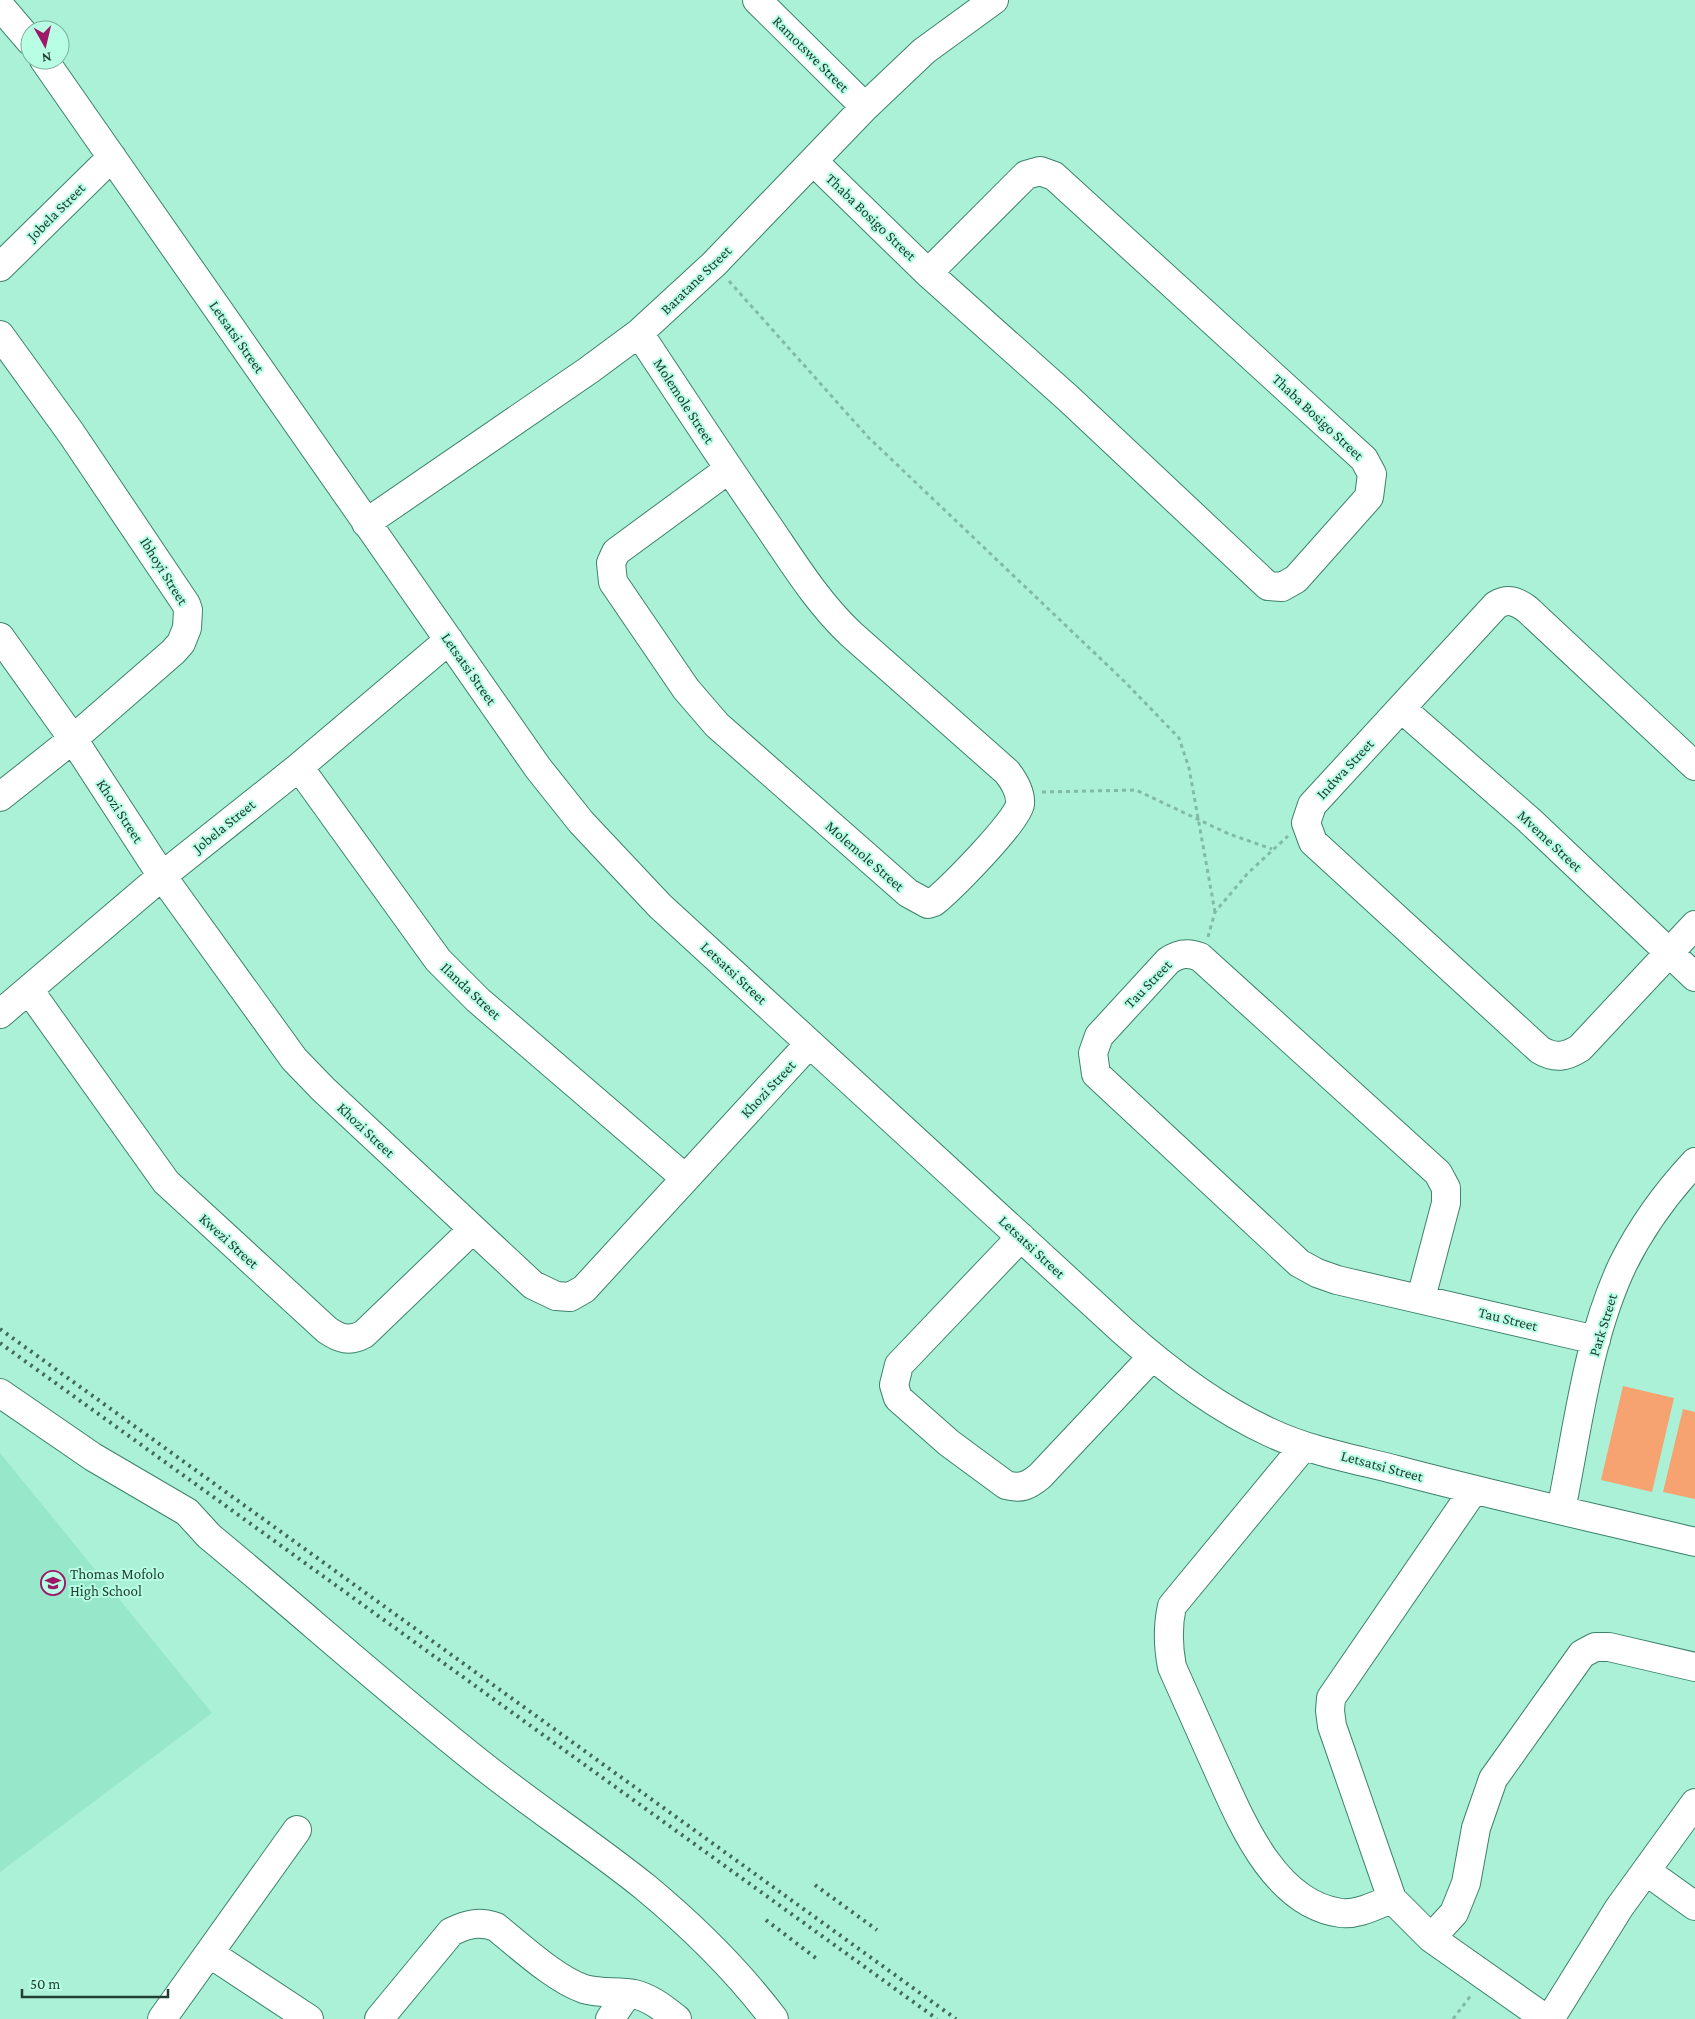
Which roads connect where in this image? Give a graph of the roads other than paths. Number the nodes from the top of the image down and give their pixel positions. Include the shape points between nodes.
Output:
1 (757, 0) edge
2 (994, 0) edge
3 (0, 6) edge
4 (20, 29) edge
5 (51, 70) edge
6 (865, 108) junction
7 (112, 157) junction
8 (813, 161) junction
9 (0, 267) edge
10 (928, 272) junction
11 (639, 333) junction
12 (0, 334) edge
13 (729, 469) junction
14 (366, 523) junction
15 (0, 636) edge
16 (449, 640) junction
17 (1402, 709) junction
18 (73, 739) junction
19 (1695, 766) edge
20 (299, 767) junction
21 (0, 797) edge
22 (162, 876) junction
23 (1695, 925) edge
24 (1669, 954) junction
25 (1695, 977) edge
26 (28, 990) junction
27 (0, 1014) edge
28 (809, 1044) junction
29 (1695, 1162) edge
30 (685, 1178) junction
31 (472, 1230) junction
32 (1022, 1237) junction
33 (1421, 1298) junction
34 (1596, 1340) junction
35 (1152, 1357) junction
36 (0, 1393) edge
37 (1304, 1446) junction
38 (1473, 1490) junction
39 (1561, 1510) junction
40 (1695, 1542) edge
41 (1695, 1667) edge
42 (1695, 1803) edge
43 (297, 1830) dead end
44 (1646, 1871) junction
45 (1392, 1899) junction
46 (1695, 1906) edge
47 (1432, 1938) junction
48 (209, 1953) junction
49 (628, 1994) junction
50 (162, 2019) edge
51 (309, 2019) edge
52 (379, 2019) edge
53 (610, 2019) edge
54 (677, 2019) edge
55 (774, 2019) edge
56 (1546, 2019) edge
57 (1550, 2019) edge

1 - 6 street, Ramotswe Street
2 - 6 street, Baratane Street via 934,42
3 - 4 street
5 - 7 street, Letsatsi Street
6 - 8 street, Baratane Street
7 - 9 street, Jobela Street
7 - 14 street, Letsatsi Street
8 - 10 street, Thaba Bosigo Street
8 - 11 street, Baratane Street via 714,264
10 - 10 street, Thaba Bosigo Street via 1268,586 1282,587 1296,579 1369,496 1372,474 1364,459 1054,176 1040,171 1026,175
11 - 13 street, Molemole Street
11 - 14 street, Baratane Street
12 - 18 street, Ibhoyi Street via 160,562 188,610 187,628 177,648
13 - 13 street, Molemole Street via 834,618 1007,772 1019,792 1020,805 1010,824 938,898 928,904 908,893 735,743 686,689 612,577 611,563 619,549
14 - 16 street, Letsatsi Street
15 - 18 street, Khozi Street
16 - 20 street, Jobela Street
16 - 28 street, Letsatsi Street via 538,768 588,829 660,906
17 - 19 street, Indwa Street via 1496,605 1513,600 1527,609
17 - 24 street, Mveme Street via 1529,820
17 - 24 street, Indwa Street via 1312,805 1307,817 1307,830 1313,842 1547,1055 1559,1057 1580,1048
18 - 21 street, Ibhoyi Street
18 - 22 street, Khozi Street
20 - 22 street, Jobela Street
20 - 30 street, Ilanda Street via 438,960 478,1000
22 - 26 street, Jobela Street
22 - 31 street, Khozi Street via 294,1059
23 - 24 street
24 - 25 street, Mveme Street
26 - 27 street, Jobela Street
26 - 31 street, Kwezi Street via 166,1182 338,1337 351,1339 364,1334
28 - 30 street, Khozi Street
28 - 32 street, Letsatsi Street
29 - 34 street, Park Street via 1664,1198 1635,1242 1608,1301
30 - 31 street, Khozi Street via 584,1289 570,1296 552,1296 538,1289
32 - 35 street, Letsatsi Street
32 - 35 street via 899,1365 894,1385 898,1398 949,1443 1006,1485 1017,1488 1029,1485 1040,1476
33 - 33 street, Tau Street via 1337,1280 1298,1263 1096,1074 1092,1059 1094,1045 1168,961 1188,954 1200,957 1431,1165 1444,1181 1446,1203
33 - 34 street, Tau Street
34 - 39 street, Park Street
35 - 37 street, Letsatsi Street via 1207,1398 1271,1433
36 - 55 street via 92,1457 187,1512 209,1536 439,1731 653,1894 695,1931 756,1995
37 - 38 street, Letsatsi Street
37 - 45 street via 1172,1606 1168,1645 1172,1667 1241,1821 1262,1856 1291,1890 1310,1904 1342,1913 1358,1912
38 - 39 street, Letsatsi Street
38 - 45 street via 1331,1698 1332,1726
39 - 40 street, Letsatsi Street
41 - 47 street via 1609,1647 1595,1647 1582,1654 1494,1779 1476,1828 1466,1883 1454,1913
42 - 44 street
43 - 48 street
44 - 46 street
44 - 57 street via 1619,1908
45 - 47 street
47 - 56 street
48 - 50 street
48 - 51 street
49 - 52 street via 599,1992 570,1983 496,1927 484,1922 451,1932
49 - 53 street
49 - 54 street via 660,2006

